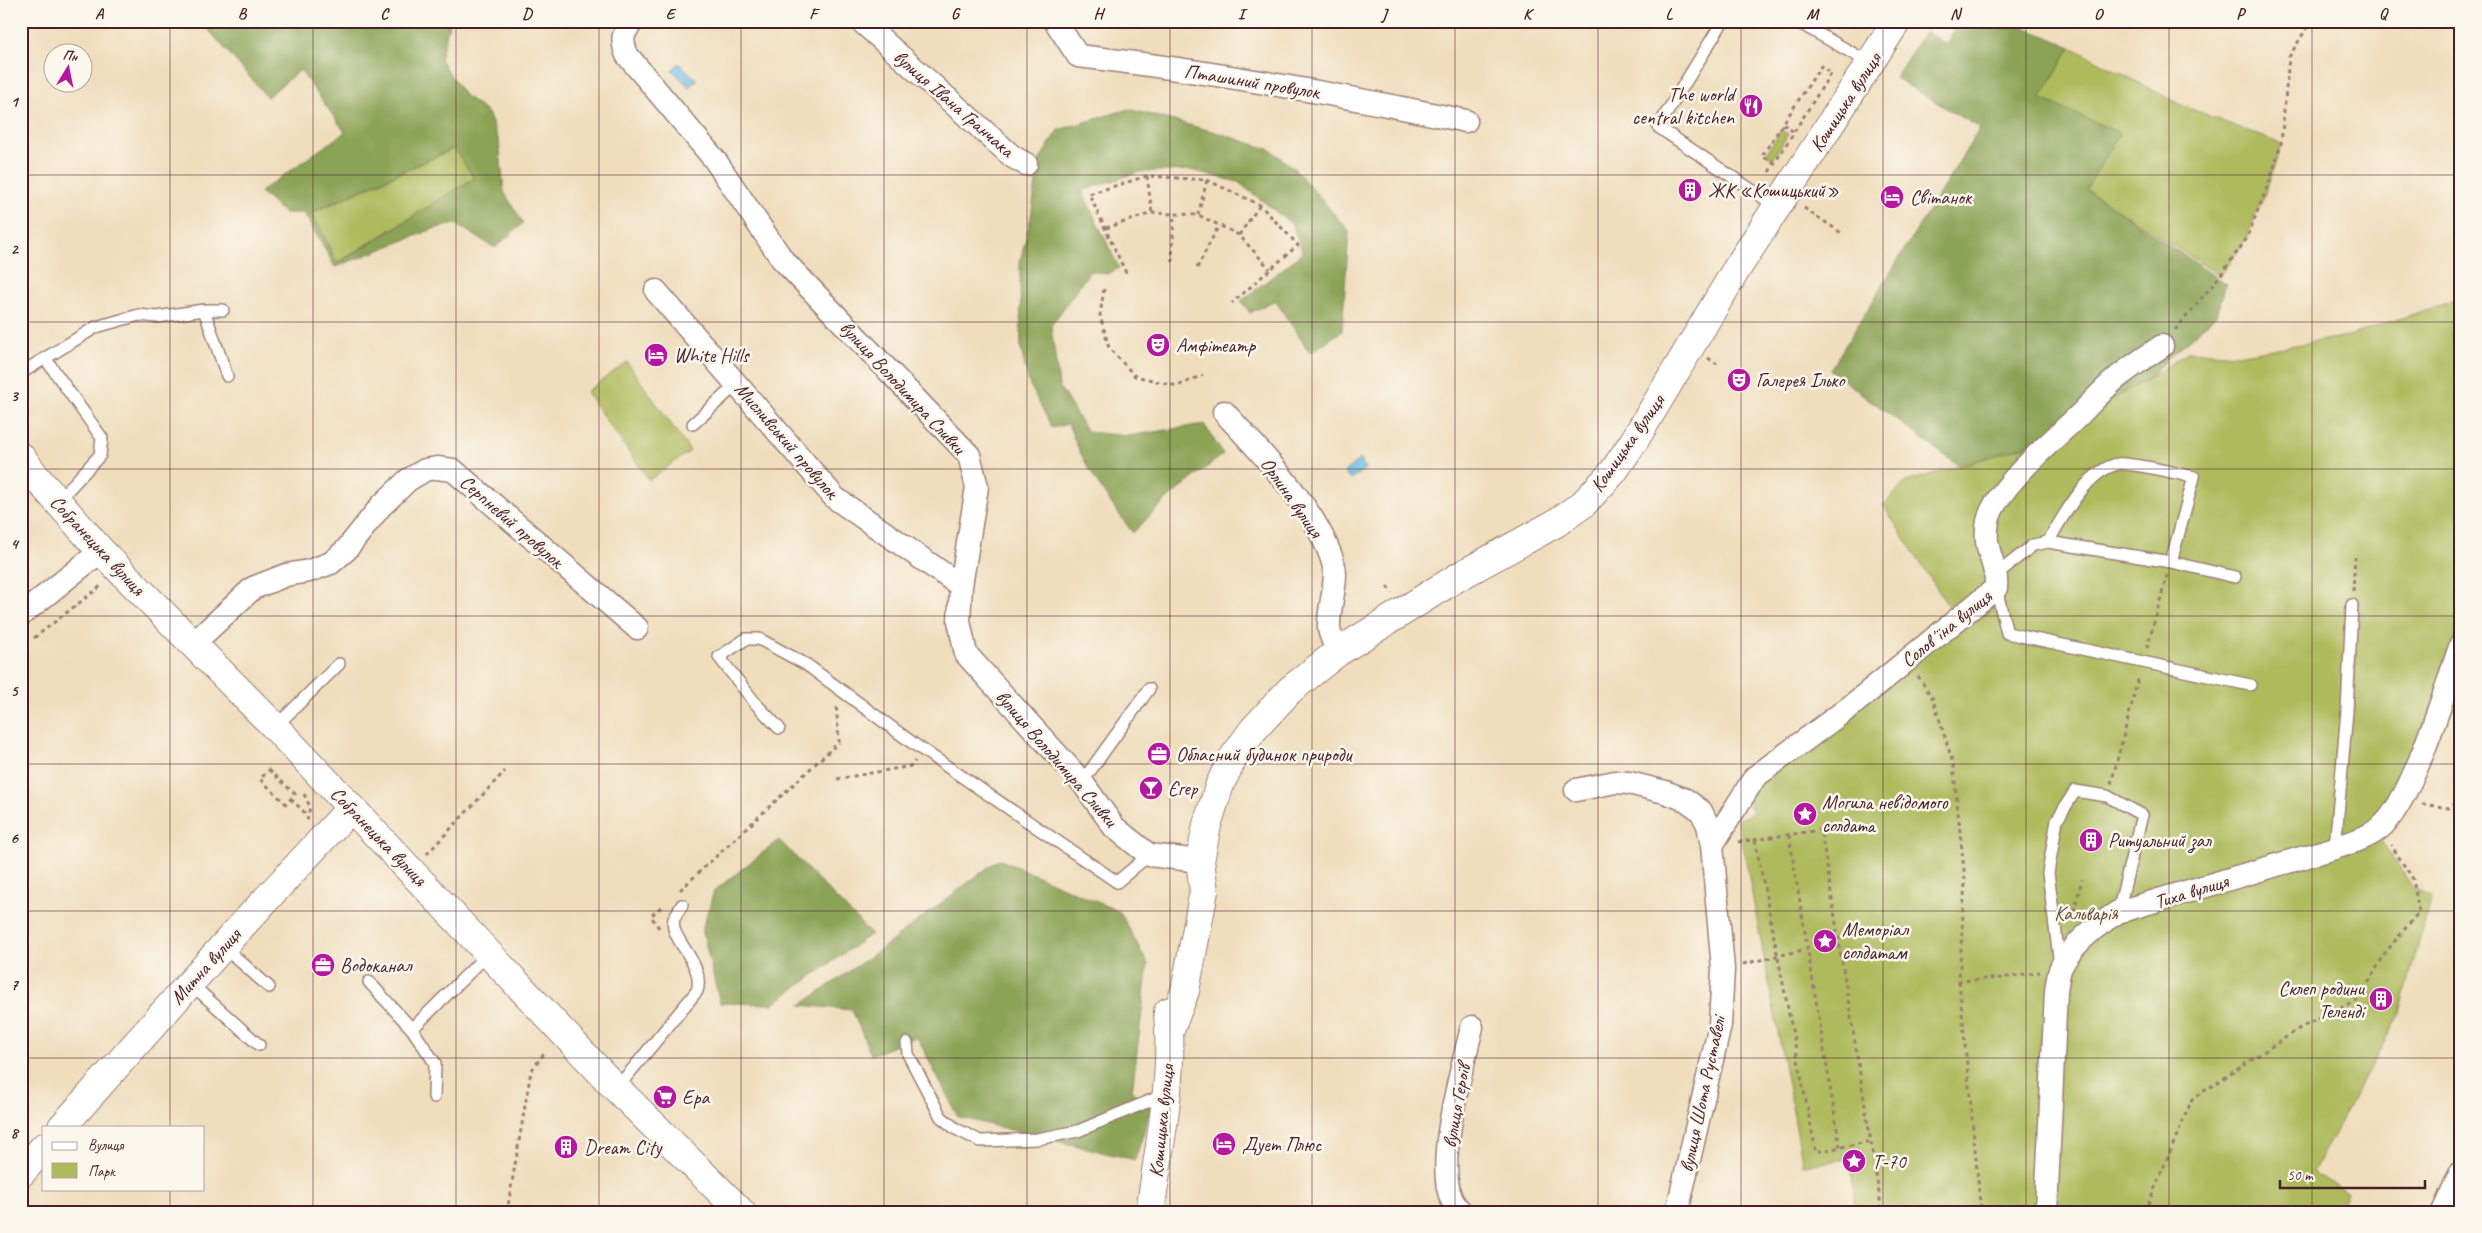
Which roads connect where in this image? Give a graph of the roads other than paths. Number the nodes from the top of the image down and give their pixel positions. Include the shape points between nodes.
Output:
1 (633, 21) edge
2 (861, 21) edge
3 (1055, 21) edge
4 (1723, 21) edge
5 (1796, 21) edge
6 (1897, 21) edge
7 (1870, 64) junction
8 (1466, 122) dead end
9 (1026, 164) dead end
10 (1781, 201) junction
11 (656, 291) dead end
12 (204, 310) junction
13 (224, 310) dead end
14 (2162, 346) road end
15 (45, 358) junction
16 (21, 373) edge
17 (227, 376) dead end
18 (738, 384) junction
19 (1224, 412) dead end
20 (693, 424) dead end
21 (21, 456) edge
22 (57, 501) junction
23 (2048, 542) junction
24 (92, 558) junction
25 (2171, 562) junction
26 (2235, 577) dead end
27 (1996, 581) junction
28 (960, 586) junction
29 (2352, 605) road end
30 (21, 615) edge
31 (637, 628) dead end
32 (193, 644) junction
33 (2461, 644) edge
34 (1338, 652) junction
35 (339, 664) dead end
36 (2250, 686) dead end
37 (1149, 689) dead end
38 (275, 727) junction
39 (780, 728) dead end
40 (1082, 782) junction
41 (1576, 790) dead end
42 (351, 808) junction
43 (1712, 845) junction
44 (2335, 848) junction
45 (1149, 855) junction
46 (1200, 861) junction
47 (682, 905) dead end
48 (2118, 912) junction
49 (223, 946) junction
50 (490, 953) junction
51 (2060, 968) junction
52 (369, 982) dead end
53 (190, 983) junction
54 (269, 987) dead end
55 (1472, 1027) dead end
56 (412, 1029) junction
57 (906, 1043) dead end
58 (259, 1045) dead end
59 (617, 1088) junction
60 (1166, 1094) junction
61 (434, 1097) dead end
62 (63, 1126) edge
63 (42, 1150) edge
64 (2461, 1172) edge
65 (21, 1173) edge
66 (742, 1212) edge
67 (1150, 1212) edge
68 (1461, 1212) edge
69 (1677, 1212) edge
70 (2046, 1212) edge
71 (2443, 1212) edge

1 - 28 street, вулиця Володимира Сливки via 625,30 622,41 627,55 716,160 782,259 969,455 977,487
2 - 9 street, вулиця Івана Гранчака via 1013,157
3 - 8 street, Пташиний провулок via 1078,56 1144,63 1320,91
4 - 10 lane via 1658,126
5 - 7 lane
6 - 7 main road, Кошицька вулиця
7 - 10 main road, Кошицька вулиця
10 - 34 main road, Кошицька вулиця via 1634,441 1583,504
11 - 18 street, Мисливський провулок
12 - 13 lane
12 - 15 lane via 156,317 138,315 96,327
12 - 17 lane
14 - 27 street, Соловʼїна вулиця via 2118,377 2019,474 1999,498 1989,518 1986,538
15 - 16 lane
15 - 22 lane via 102,438 100,454
18 - 20 lane
18 - 28 street, Мисливський провулок via 835,498
19 - 34 street, Орлина вулиця via 1285,481 1317,527 1335,568 1329,628
21 - 22 main road, Собранецька вулиця
22 - 24 main road, Собранецька вулиця
23 - 25 lane
23 - 25 lane via 2072,502 2098,473 2119,464 2194,477
23 - 27 lane via 2033,546
24 - 30 street
24 - 32 main road, Собранецька вулиця
25 - 26 lane
27 - 36 lane via 2007,633
27 - 43 street, Соловʼїна вулиця via 1851,706 1755,777
28 - 40 street, вулиця Володимира Сливки via 959,621 966,654
29 - 44 lane
31 - 32 street, Серпневий провулок via 453,470 437,468 425,470 408,480 331,563 253,588
32 - 38 main road, Собранецька вулиця
33 - 44 street, Тиха вулиця via 2422,751 2390,818 2380,829
34 - 46 main road, Кошицька вулиця via 1290,690 1253,730 1233,758 1220,784
35 - 38 lane
37 - 40 lane
38 - 42 main road, Собранецька вулиця
39 - 45 lane via 756,704 719,657 746,639 759,639 807,665 922,750 1117,882
40 - 45 street, вулиця Володимира Сливки via 1114,827
41 - 43 street, вулиця Шота Руставелі via 1615,782 1629,783 1686,800 1701,812 1708,825
42 - 49 main road, Митна вулиця
42 - 50 main road, Собранецька вулиця
43 - 69 street, вулиця Шота Руставелі via 1723,969 1720,1024
44 - 48 street, Тиха вулиця
45 - 46 street
46 - 60 main road, Кошицька вулиця via 1186,884 1166,988 1170,1030
47 - 59 lane via 674,920 674,929 698,973 697,991
48 - 51 street, Тиха вулиця via 2081,940
48 - 51 lane via 2142,815 2107,796 2075,791 2057,820 2048,873
49 - 53 main road, Митна вулиця
49 - 54 lane
50 - 56 lane
50 - 59 main road, Собранецька вулиця
51 - 70 street, Тиха вулиця via 2056,991
52 - 56 lane
53 - 58 lane
53 - 62 main road, Митна вулиця
55 - 68 street, вулиця Героїв via 1449,1124 1447,1148 1451,1199
56 - 61 lane via 435,1063
57 - 60 lane via 908,1054 941,1117 980,1141 1037,1139 1078,1131
59 - 66 main road, Собранецька вулиця
60 - 67 main road, Кошицька вулиця
63 - 65 main road
64 - 71 street

